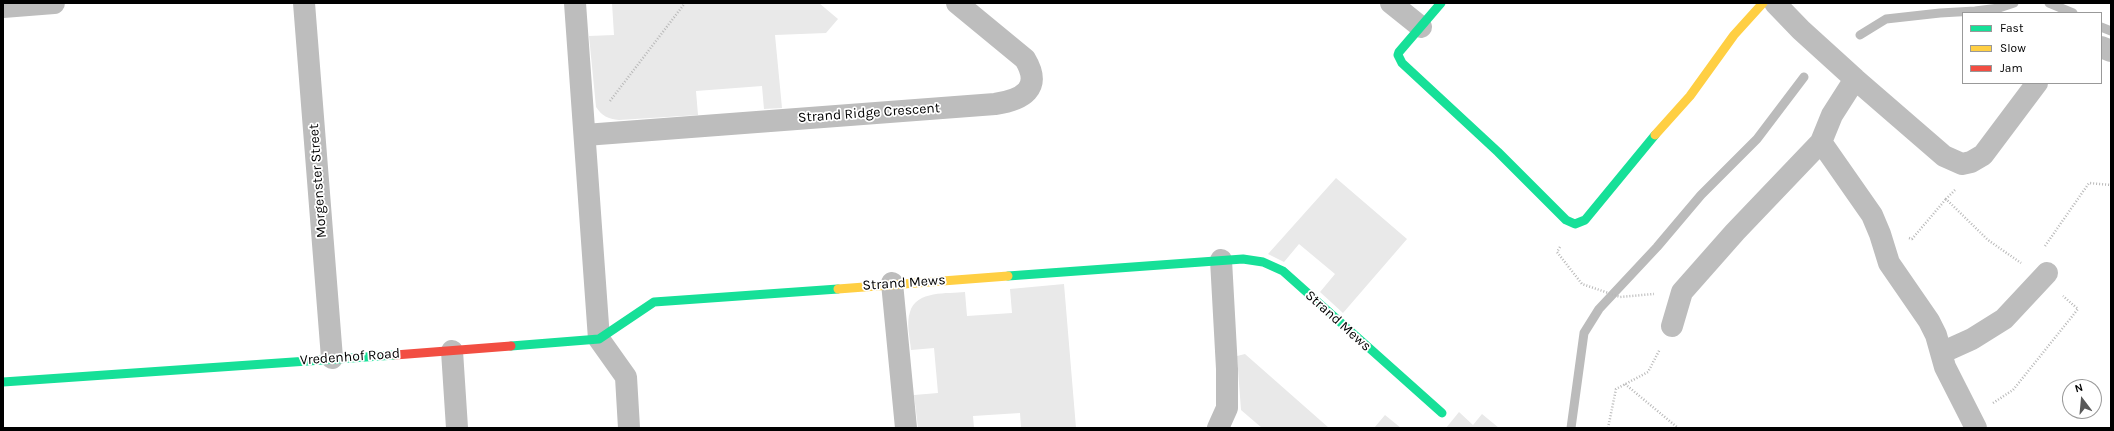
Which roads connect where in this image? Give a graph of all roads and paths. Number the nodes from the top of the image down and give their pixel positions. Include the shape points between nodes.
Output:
1 (54, 3) edge
2 (304, 3) edge
3 (575, 3) edge
4 (685, 3) edge
5 (957, 3) edge
6 (1391, 3) edge
7 (1441, 3) edge
8 (1763, 3) edge
9 (1775, 3) edge
10 (3, 7) edge
11 (1421, 27) junction
12 (1855, 79) junction
13 (2036, 84) edge
14 (585, 135) junction
15 (1821, 142) junction
16 (1971, 162) junction
17 (2111, 185) edge
18 (1946, 199) junction
19 (1575, 224) junction
20 (1880, 234) junction
21 (1221, 260) junction
22 (2041, 280) junction
23 (892, 284) junction
24 (1682, 292) junction
25 (1672, 326) dead end
26 (599, 339) junction
27 (1660, 348) dead end
28 (452, 351) junction
29 (1941, 352) junction
30 (332, 358) junction
31 (3, 382) edge
32 (1625, 384) junction
33 (1442, 413) dead end
34 (1973, 423) edge
35 (457, 428) edge
36 (629, 428) edge
37 (906, 428) edge
38 (1218, 428) edge
39 (1608, 428) edge
40 (1678, 428) edge

1 - 10 street
2 - 30 street, Morgenster Street
3 - 14 street
4 - 14 path
5 - 14 street, Strand Ridge Crescent via 1025,59 1032,79 1028,92 1023,96 995,104
6 - 11 street
7 - 11 street
8 - 19 street via 1734,35 1690,96 1585,220
9 - 12 street
11 - 19 street via 1399,52 1402,63 1498,152 1566,220
12 - 15 street via 1832,114
12 - 16 street via 1944,156 1962,164
13 - 16 street via 1983,155
14 - 26 street
15 - 20 street via 1868,209
15 - 24 street
16 - 18 path via 1975,169
17 - 22 path via 2089,183 2041,251
18 - 20 path via 1912,239
18 - 22 path via 1988,240
19 - 24 path via 1557,252 1582,284 1620,297
20 - 29 street via 1889,263 1929,321
21 - 23 street, Strand Mews
21 - 33 street, Strand Mews via 1243,259 1263,262 1282,271
21 - 38 street via 1227,408
22 - 29 street via 2004,319 1972,339
22 - 34 path via 2078,309 2013,390
23 - 26 street, Strand Mews via 654,302
23 - 37 street
24 - 25 street
26 - 28 street, Vredenhof Road
26 - 36 street via 626,377
27 - 32 path via 1648,372
28 - 30 street, Vredenhof Road
28 - 35 street
29 - 34 street via 1945,367
30 - 31 street, Vredenhof Road
32 - 39 path via 1616,389
32 - 40 path

